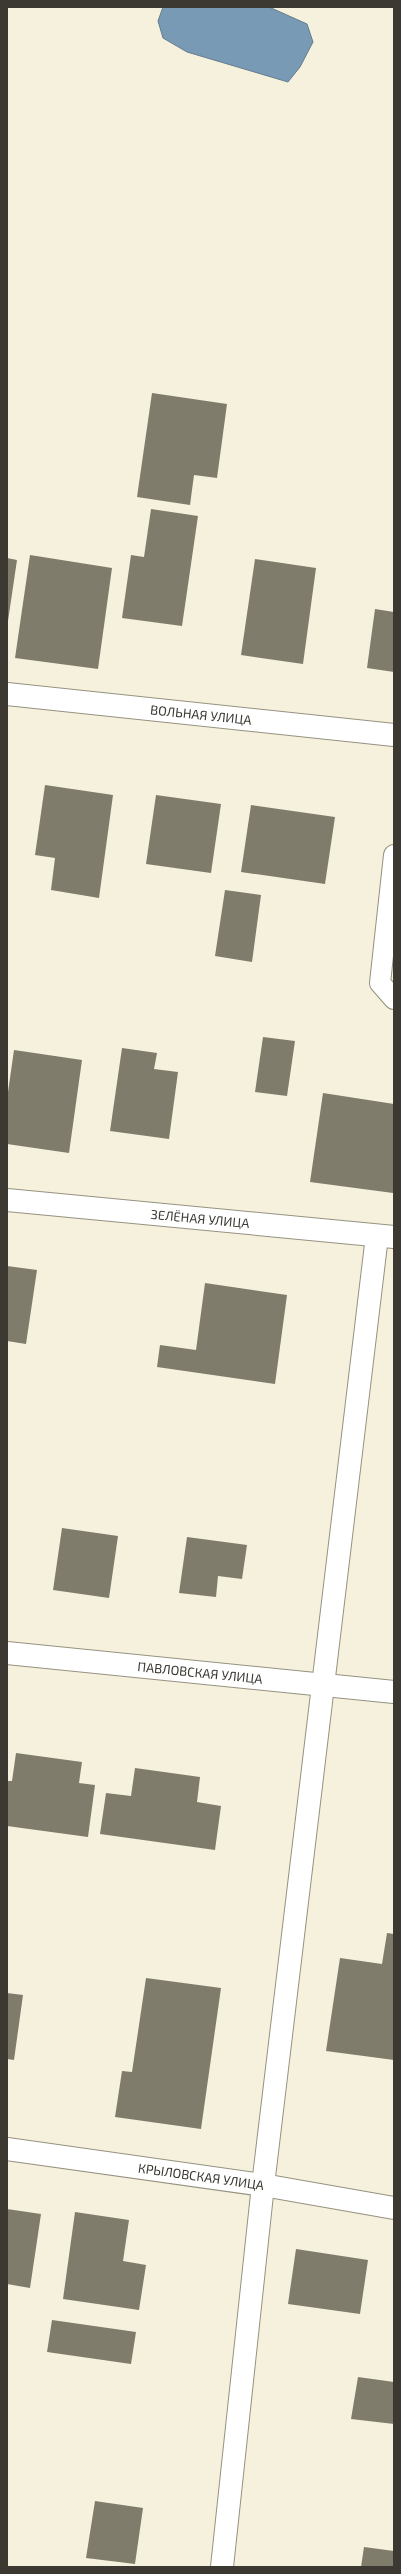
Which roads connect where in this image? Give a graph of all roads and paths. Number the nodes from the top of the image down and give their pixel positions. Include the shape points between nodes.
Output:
1 (7, 694) edge
2 (394, 735) edge
3 (394, 854) edge
4 (394, 999) edge
5 (7, 1200) edge
6 (386, 1237) edge
7 (7, 1654) edge
8 (325, 1685) junction
9 (394, 1692) edge
10 (7, 2149) edge
11 (263, 2185) junction
12 (394, 2208) edge
13 (222, 2567) edge

1 - 2 street, ВОЛЬНАЯ УЛИЦА
3 - 4 lane via 380,983
5 - 6 street, ЗЕЛЁНАЯ УЛИЦА
6 - 8 street
7 - 8 street, ПАВЛОВСКАЯ УЛИЦА
8 - 9 street, ПАВЛОВСКАЯ УЛИЦА
8 - 11 street
10 - 11 street, КРЫЛОВСКАЯ УЛИЦА
11 - 12 street, КРЫЛОВСКАЯ УЛИЦА
11 - 13 street

